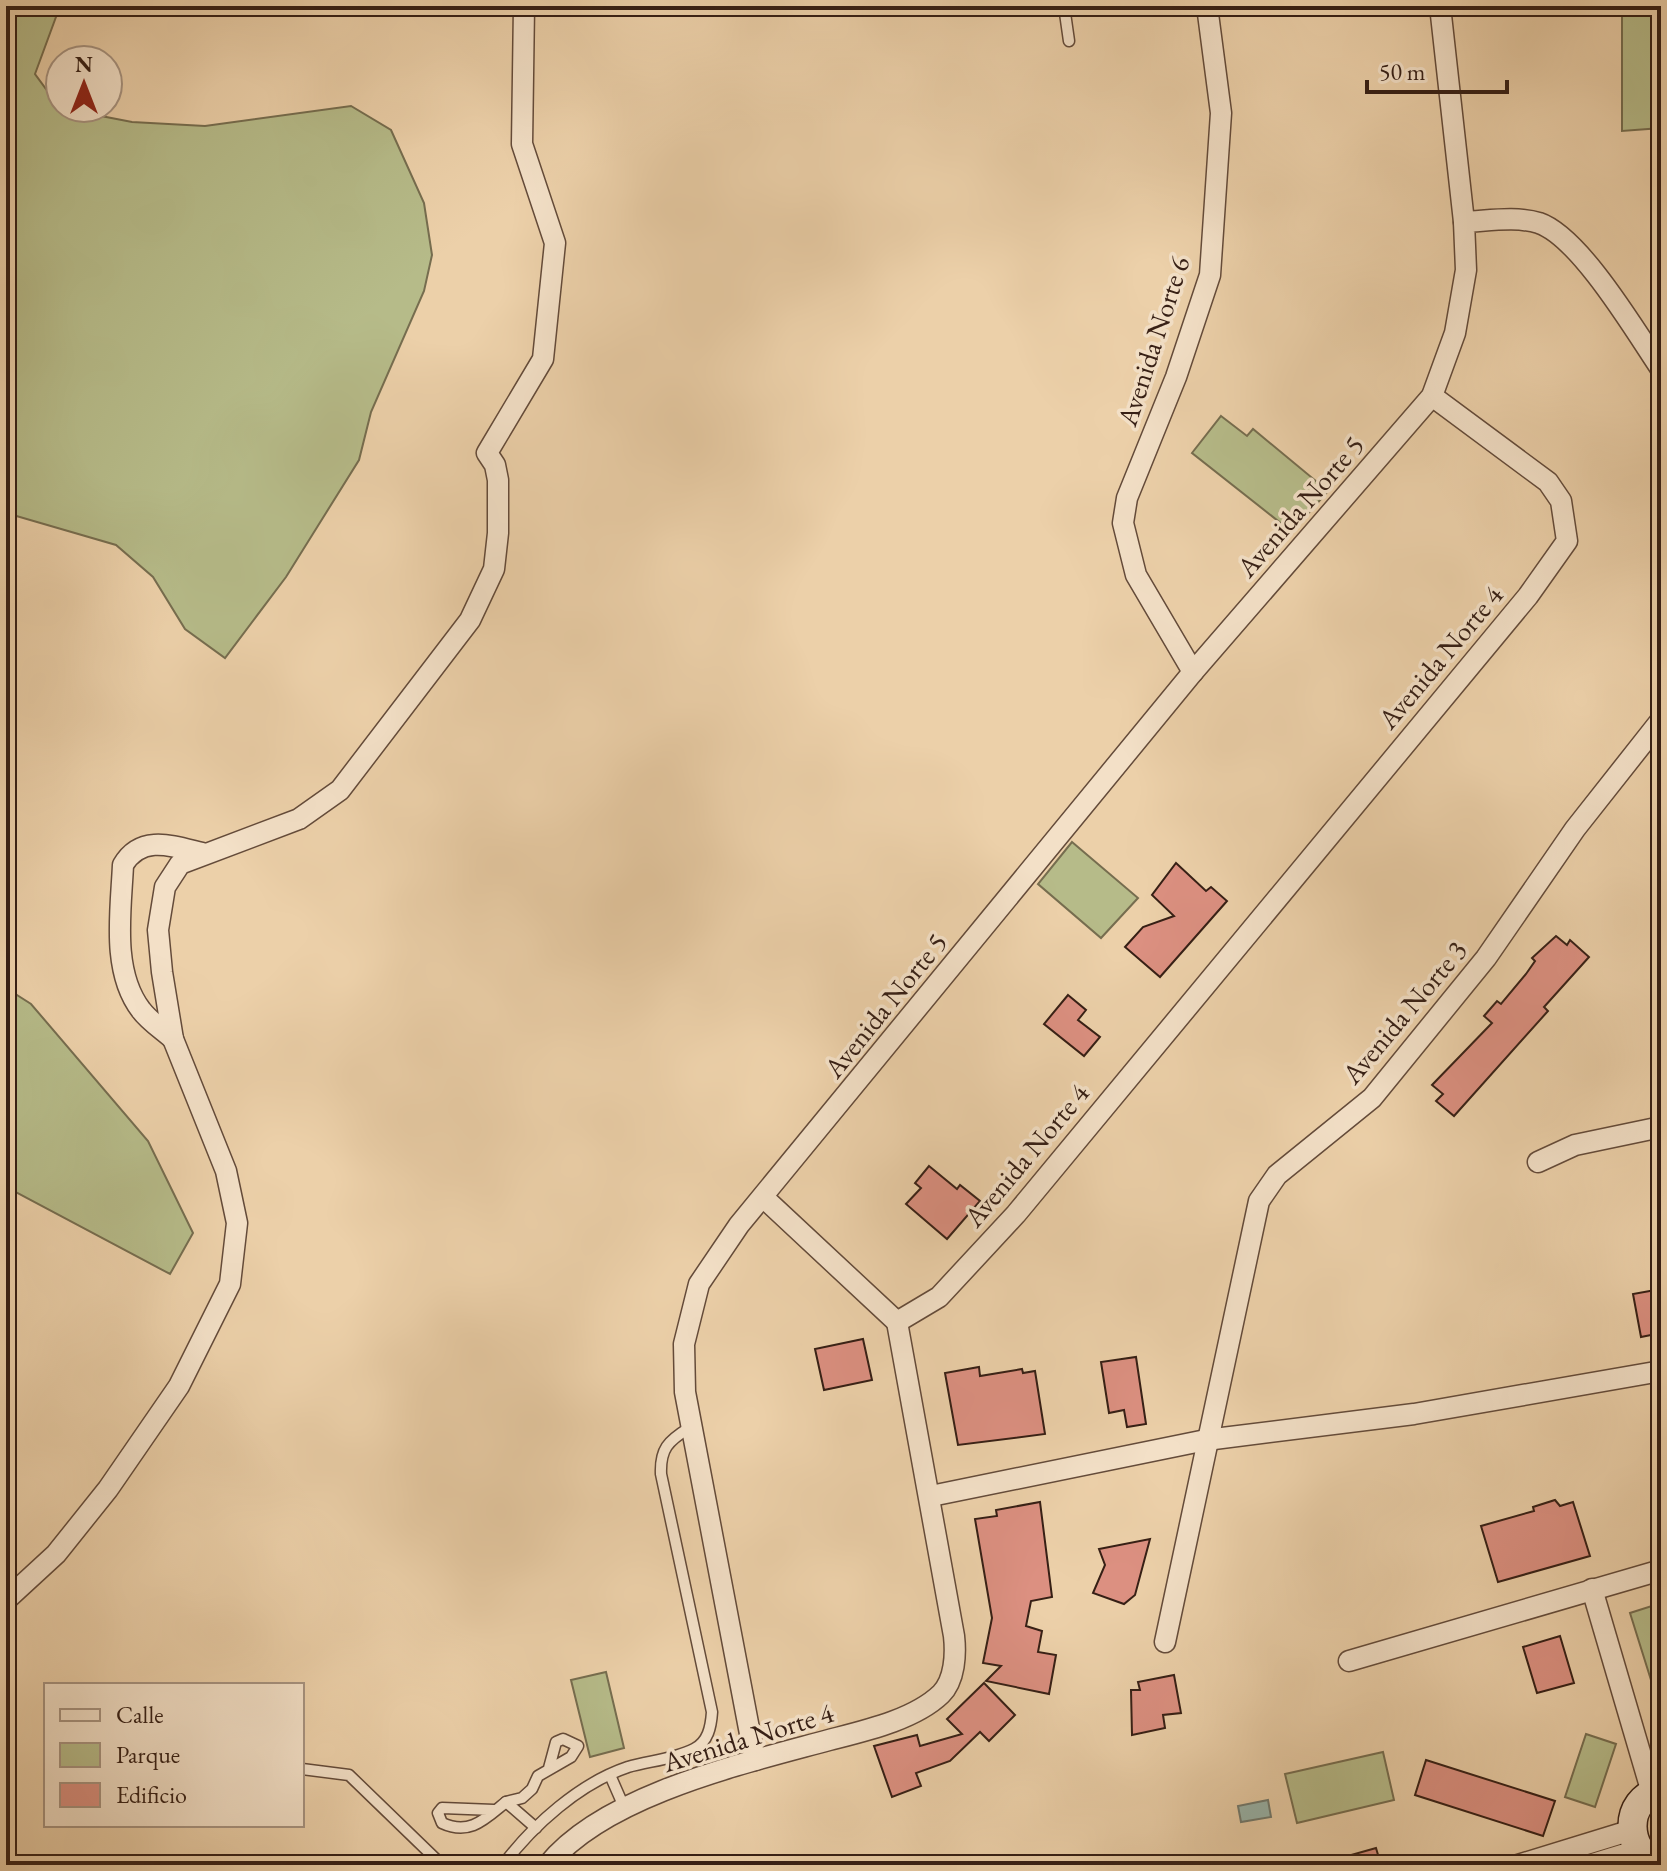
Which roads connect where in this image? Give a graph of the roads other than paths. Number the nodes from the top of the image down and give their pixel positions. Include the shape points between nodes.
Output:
1 (524, 6) edge
2 (1064, 6) edge
3 (1207, 6) edge
4 (1440, 6) edge
5 (1069, 41) dead end
6 (1464, 222) junction
7 (1661, 369) edge
8 (1432, 396) junction
9 (1193, 672) junction
10 (1661, 720) edge
11 (202, 853) junction
12 (173, 1039) junction
13 (1661, 1127) edge
14 (1538, 1162) dead end
15 (764, 1198) junction
16 (897, 1322) junction
17 (1661, 1371) edge
18 (689, 1428) junction
19 (1206, 1440) junction
20 (931, 1496) junction
21 (1661, 1570) edge
22 (1592, 1589) junction
23 (6, 1600) edge
24 (1165, 1642) dead end
25 (1349, 1661) dead end
26 (755, 1760) junction
27 (549, 1768) dead end
28 (304, 1769) edge
29 (610, 1775) junction
30 (1657, 1792) edge
31 (506, 1802) junction
32 (624, 1807) junction
33 (494, 1810) junction
34 (536, 1828) junction
35 (1643, 1848) edge
36 (442, 1865) edge
37 (503, 1865) edge
38 (548, 1865) edge
39 (1518, 1865) edge
40 (1589, 1865) edge

1 - 11 street via 522,144 555,243 543,359 487,453 495,465 501,506 494,569 485,594 340,790 299,819
2 - 5 lane
3 - 9 street, Avenida Norte 6 via 1221,113 1210,275 1127,498 1123,523 1136,575
4 - 6 street
6 - 7 street via 1538,223 1559,234 1608,292
6 - 8 street via 1466,270 1455,333
8 - 9 street, Avenida Norte 5
8 - 16 street, Avenida Norte 4 via 1548,482 1567,521 1562,550 1016,1214 939,1297
9 - 15 street, Avenida Norte 5
10 - 19 street, Avenida Norte 3 via 1575,829 1486,958 1372,1098 1277,1175 1259,1201
11 - 12 street via 180,864 165,887 158,930
11 - 12 street via 163,843 130,853 123,865 120,944 127,978 140,1009
12 - 23 street via 226,1171 237,1223 230,1284 179,1386 108,1489 56,1554
13 - 14 street via 1575,1145
15 - 16 street
15 - 18 street, Avenida Norte 5 via 699,1284 684,1344
16 - 20 street, Avenida Norte 4
17 - 19 street via 1414,1414
18 - 26 street, Avenida Norte 5
18 - 29 lane via 660,1454 661,1474 711,1726 706,1739 693,1749
19 - 20 street
19 - 24 street, Avenida Norte 3
20 - 26 street, Avenida Norte 4 via 956,1654 944,1691 928,1705 860,1732
21 - 22 street
22 - 25 street
22 - 30 street
26 - 32 street, Avenida Norte 4
27 - 31 lane via 522,1798
28 - 36 lane via 349,1775
29 - 32 lane
29 - 34 lane
30 - 35 main road via 1637,1808
31 - 33 lane
31 - 34 lane
32 - 38 street, Avenida Norte 4
33 - 33 lane via 442,1808 438,1813 442,1823 454,1829 475,1827
34 - 37 lane
35 - 39 street
35 - 40 street

